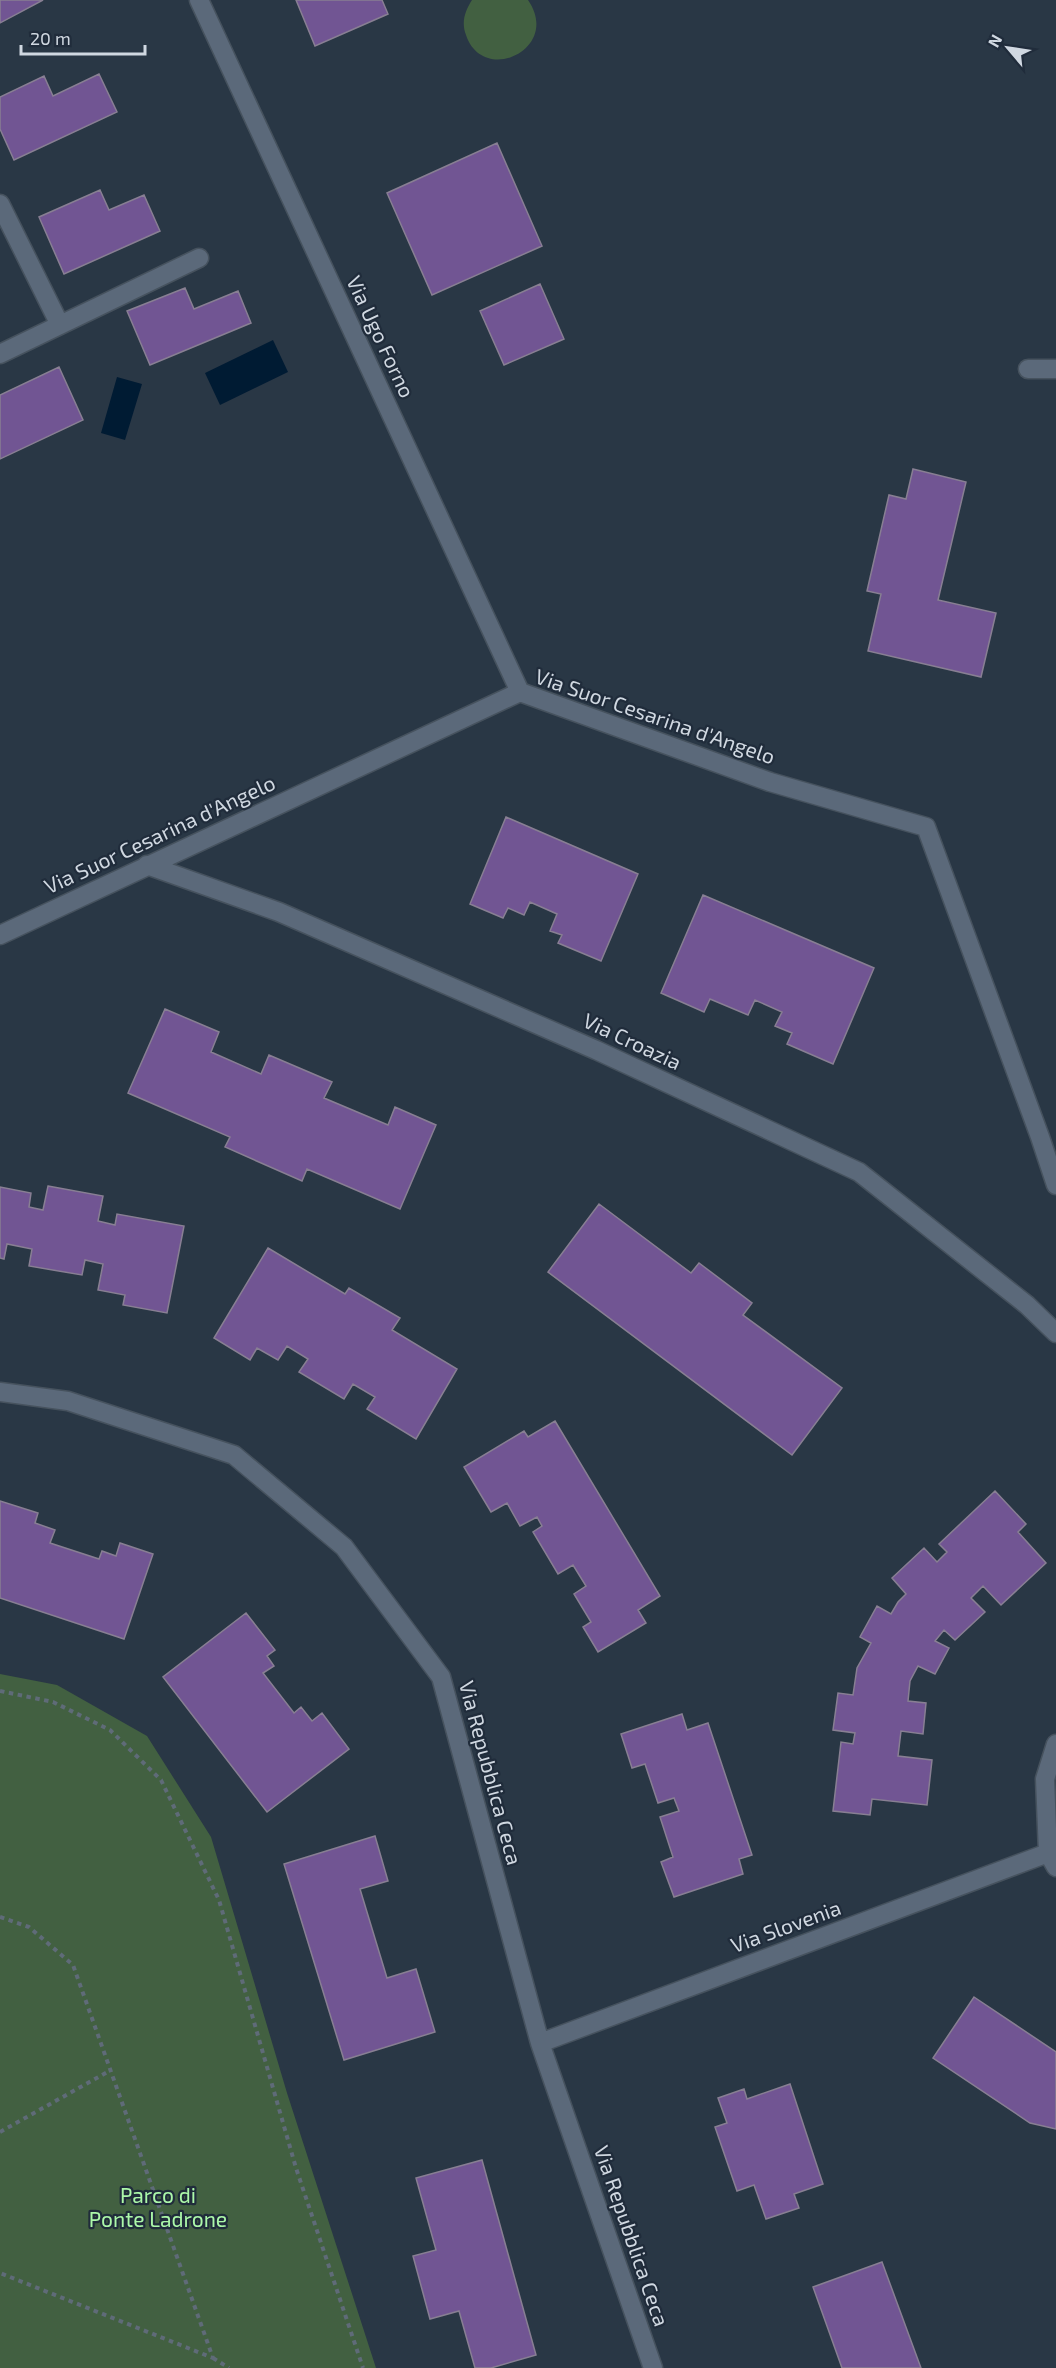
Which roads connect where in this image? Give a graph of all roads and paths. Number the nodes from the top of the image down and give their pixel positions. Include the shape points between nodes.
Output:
1 (199, 0) edge
2 (0, 204) edge
3 (199, 258) dead end
4 (60, 325) junction
5 (0, 354) edge
6 (1028, 369) dead end
7 (1056, 369) edge
8 (520, 692) junction
9 (147, 865) junction
10 (0, 935) edge
11 (1056, 1185) edge
12 (1056, 1333) edge
13 (0, 1392) edge
14 (0, 1691) edge
15 (1056, 1744) edge
16 (1052, 1860) edge
17 (0, 1917) edge
18 (540, 2043) junction
19 (111, 2070) junction
20 (0, 2132) edge
21 (0, 2273) edge
22 (213, 2358) junction
23 (229, 2368) edge
24 (363, 2368) edge
25 (653, 2368) edge

1 - 8 street, Via Ugo Forno
2 - 4 street
3 - 4 street
4 - 5 street
6 - 7 street
8 - 9 street, Via Suor Cesarina d'Angelo
8 - 11 street, Via Suor Cesarina d'Angelo via 770,782 926,827
9 - 10 street, Via Suor Cesarina d'Angelo
9 - 12 street, Via Croazia via 279,912 596,1050 859,1172 1027,1305
13 - 18 street, Via Repubblica Ceca via 68,1401 234,1455 344,1547 441,1677
14 - 24 path via 53,1701 110,1730 161,1780 219,1900 296,2168
15 - 16 street, Via Slovenia via 1046,1779
16 - 18 street, Via Slovenia
17 - 19 path via 29,1927 73,1965
18 - 25 street, Via Repubblica Ceca
19 - 20 path
19 - 22 path
21 - 22 path
22 - 23 path

